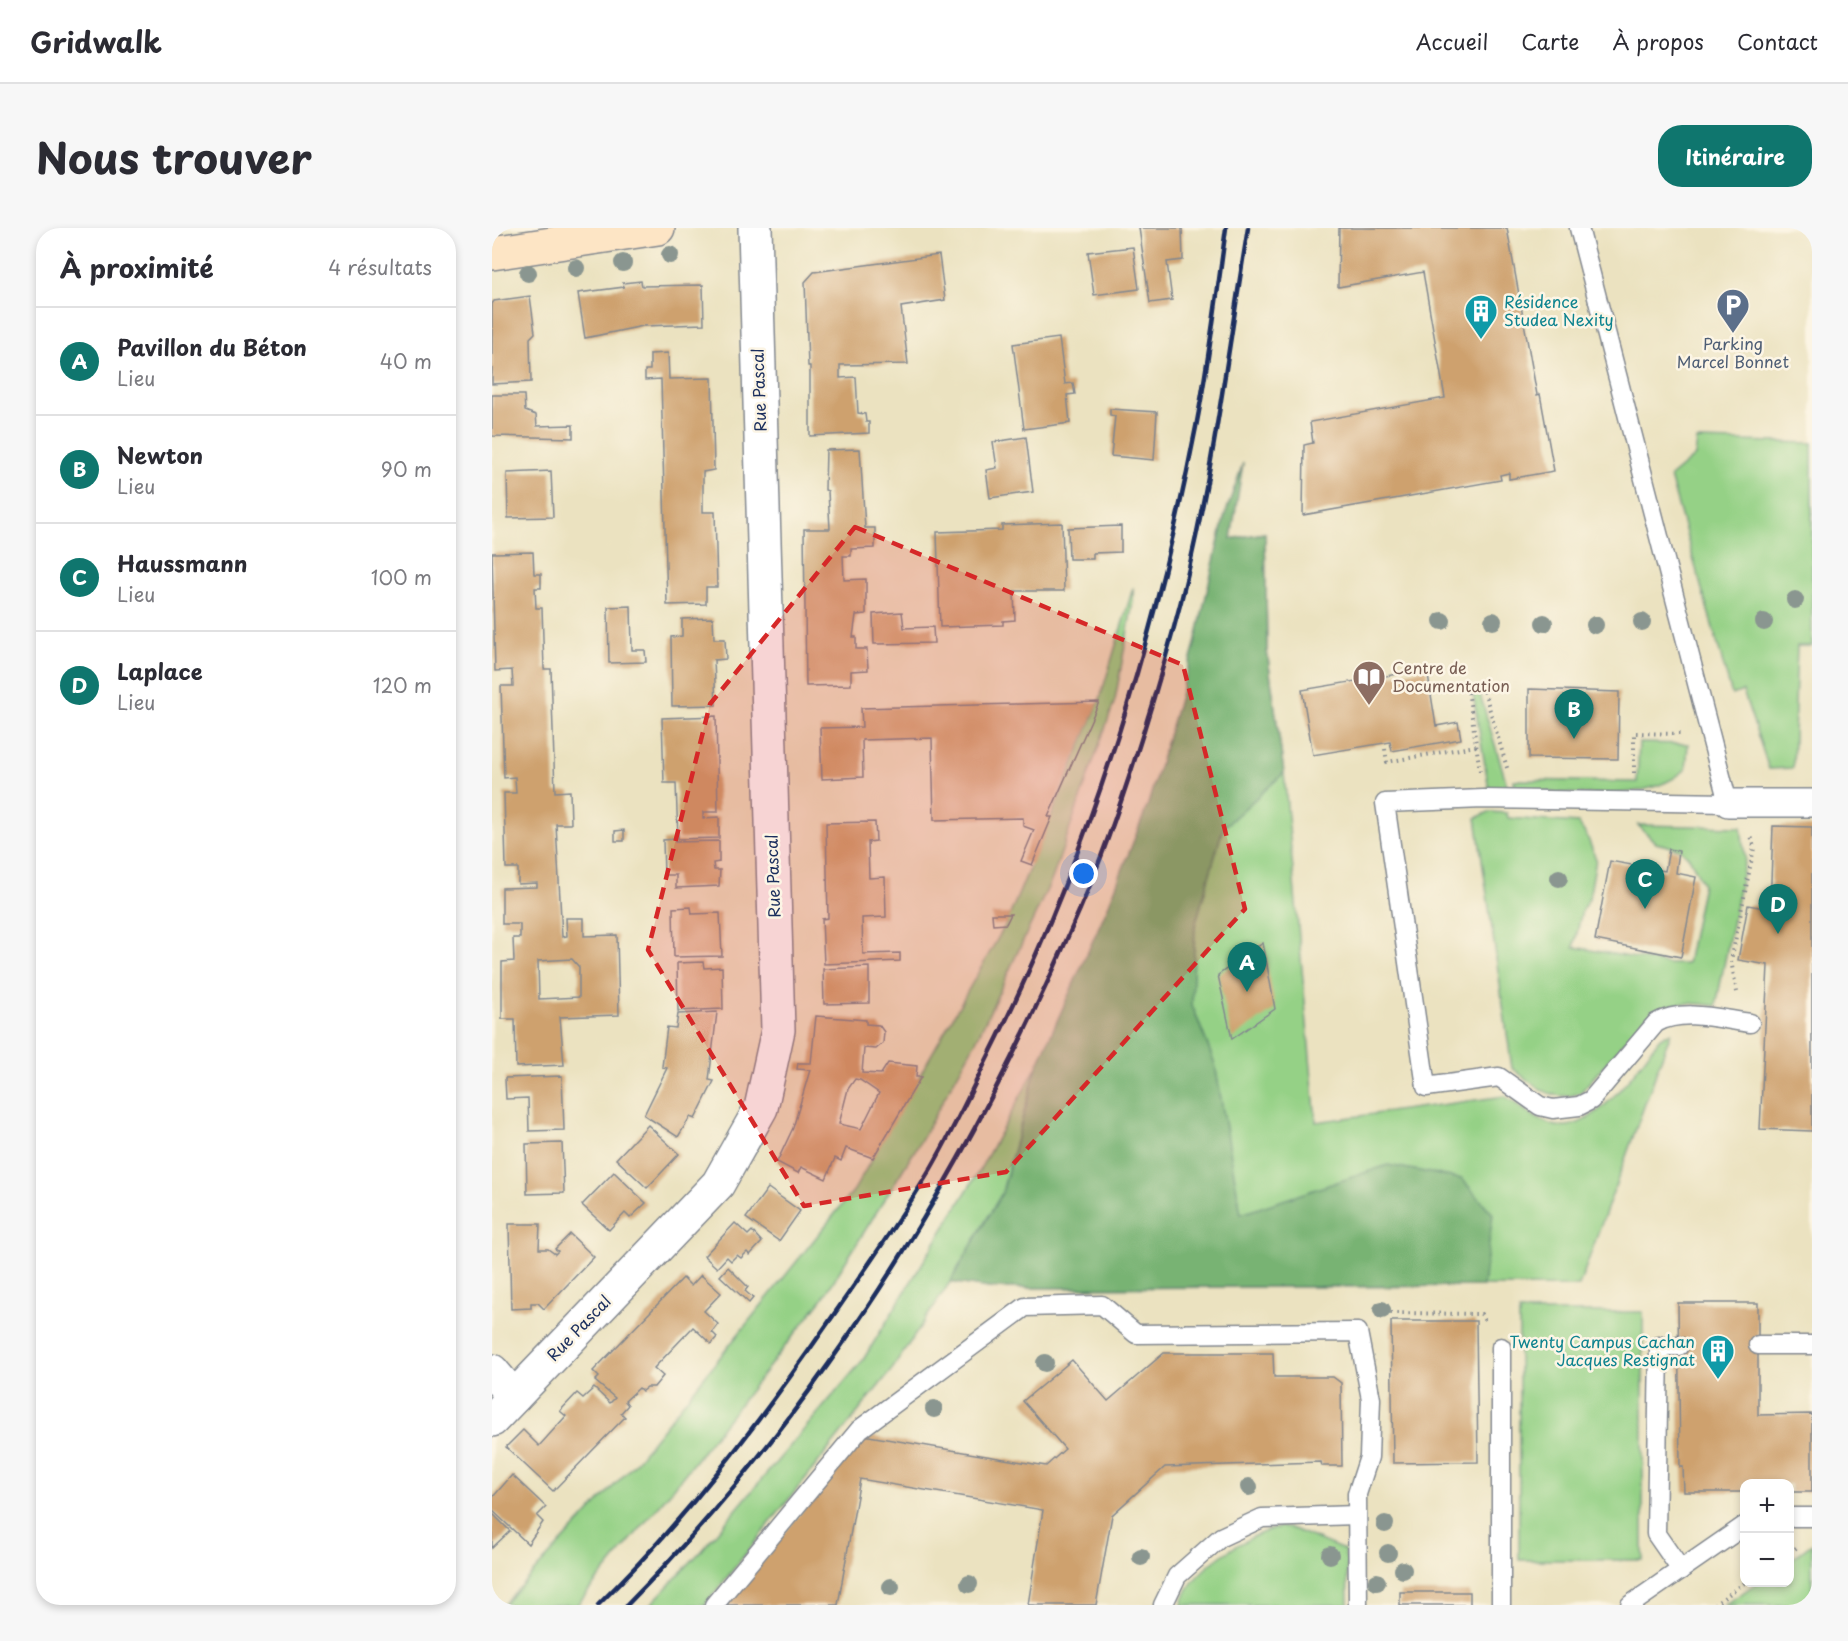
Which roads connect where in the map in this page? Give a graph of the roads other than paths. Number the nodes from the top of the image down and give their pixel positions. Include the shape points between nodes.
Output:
1 (658, 228) edge
2 (755, 228) edge
3 (1580, 228) edge
4 (492, 253) edge
5 (1736, 802) junction
6 (1812, 803) edge
7 (1750, 1023) dead end
8 (1758, 1345) dead end
9 (1812, 1345) edge
10 (1679, 1346) dead end
11 (1501, 1347) road end
12 (492, 1371) edge
13 (503, 1409) edge
14 (1357, 1515) junction
15 (1794, 1517) edge
16 (1812, 1517) edge
17 (1740, 1529) edge
18 (1681, 1570) junction
19 (714, 1605) edge
20 (1163, 1605) edge
21 (1358, 1605) edge
22 (1501, 1605) edge
23 (1630, 1605) edge

1 - 4 main road
2 - 13 street, Rue Pascal via 777,1006 775,1041 762,1108 718,1184
3 - 5 lane via 1709,726
5 - 6 street
5 - 7 lane via 1483,799 1385,803 1426,1087 1499,1077 1540,1106 1566,1109 1591,1100 1656,1023 1668,1016
8 - 9 lane
10 - 18 lane via 1659,1346 1656,1534
11 - 22 lane
12 - 13 street
14 - 19 lane via 1357,1494 1370,1457 1371,1398 1358,1332 1136,1334 1102,1305 1025,1307 860,1429
14 - 20 lane via 1262,1518 1221,1537 1177,1576
14 - 21 lane
15 - 16 lane
17 - 18 lane
18 - 23 lane

